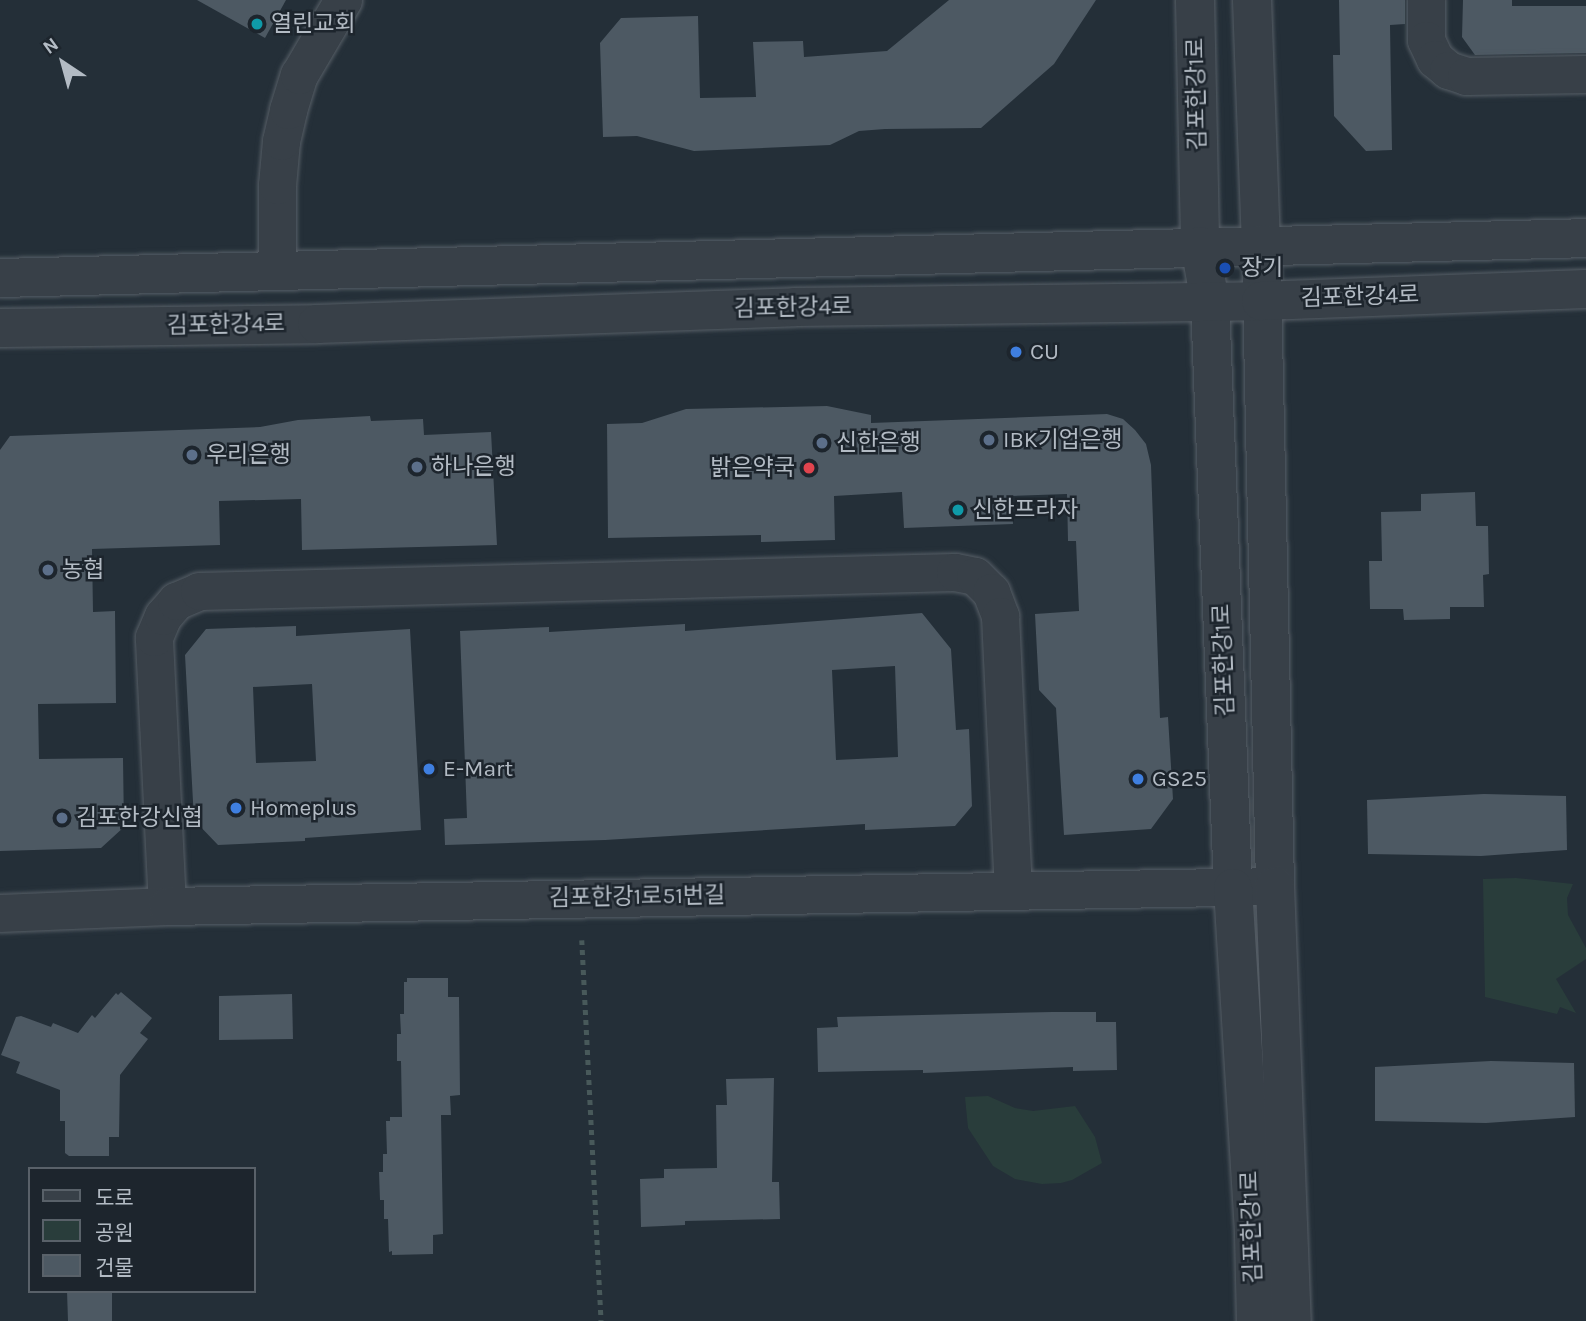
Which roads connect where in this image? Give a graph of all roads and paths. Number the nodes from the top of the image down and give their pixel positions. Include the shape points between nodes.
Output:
1 (342, 0) edge
2 (1195, 0) edge
3 (1252, 0) edge
4 (1426, 0) edge
5 (1586, 74) edge
6 (1586, 237) edge
7 (1261, 244) junction
8 (1200, 246) junction
9 (277, 269) junction
10 (0, 278) edge
11 (1586, 289) edge
12 (1261, 301) junction
13 (1210, 302) junction
14 (0, 328) edge
15 (1275, 886) junction
16 (1233, 888) junction
17 (1013, 891) junction
18 (167, 906) junction
19 (0, 913) edge
20 (582, 940) dead end
21 (601, 1321) edge
22 (1255, 1321) edge
23 (1292, 1321) edge

1 - 9 street via 299,75 286,121 277,185
2 - 8 street, 김포한강1로
3 - 7 street, 김포한강1로
4 - 5 street via 1426,40 1435,59 1448,70 1466,76
6 - 7 street
7 - 8 street
7 - 12 street, 김포한강1로
8 - 9 street
8 - 13 street, 김포한강1로
9 - 10 street
11 - 12 street, 김포한강4로
12 - 13 street, 김포한강4로
12 - 15 street, 김포한강1로
13 - 14 street, 김포한강4로 via 795,307 331,323
13 - 16 street, 김포한강1로
15 - 16 street, 김포한강1로51번길
15 - 23 street, 김포한강1로
16 - 17 street, 김포한강1로51번길
16 - 22 street, 김포한강1로
17 - 18 street, 김포한강1로51번길
17 - 18 street via 1000,616 991,592 975,576 955,572 199,592 177,601 154,636
18 - 19 street, 김포한강1로51번길
20 - 21 path

